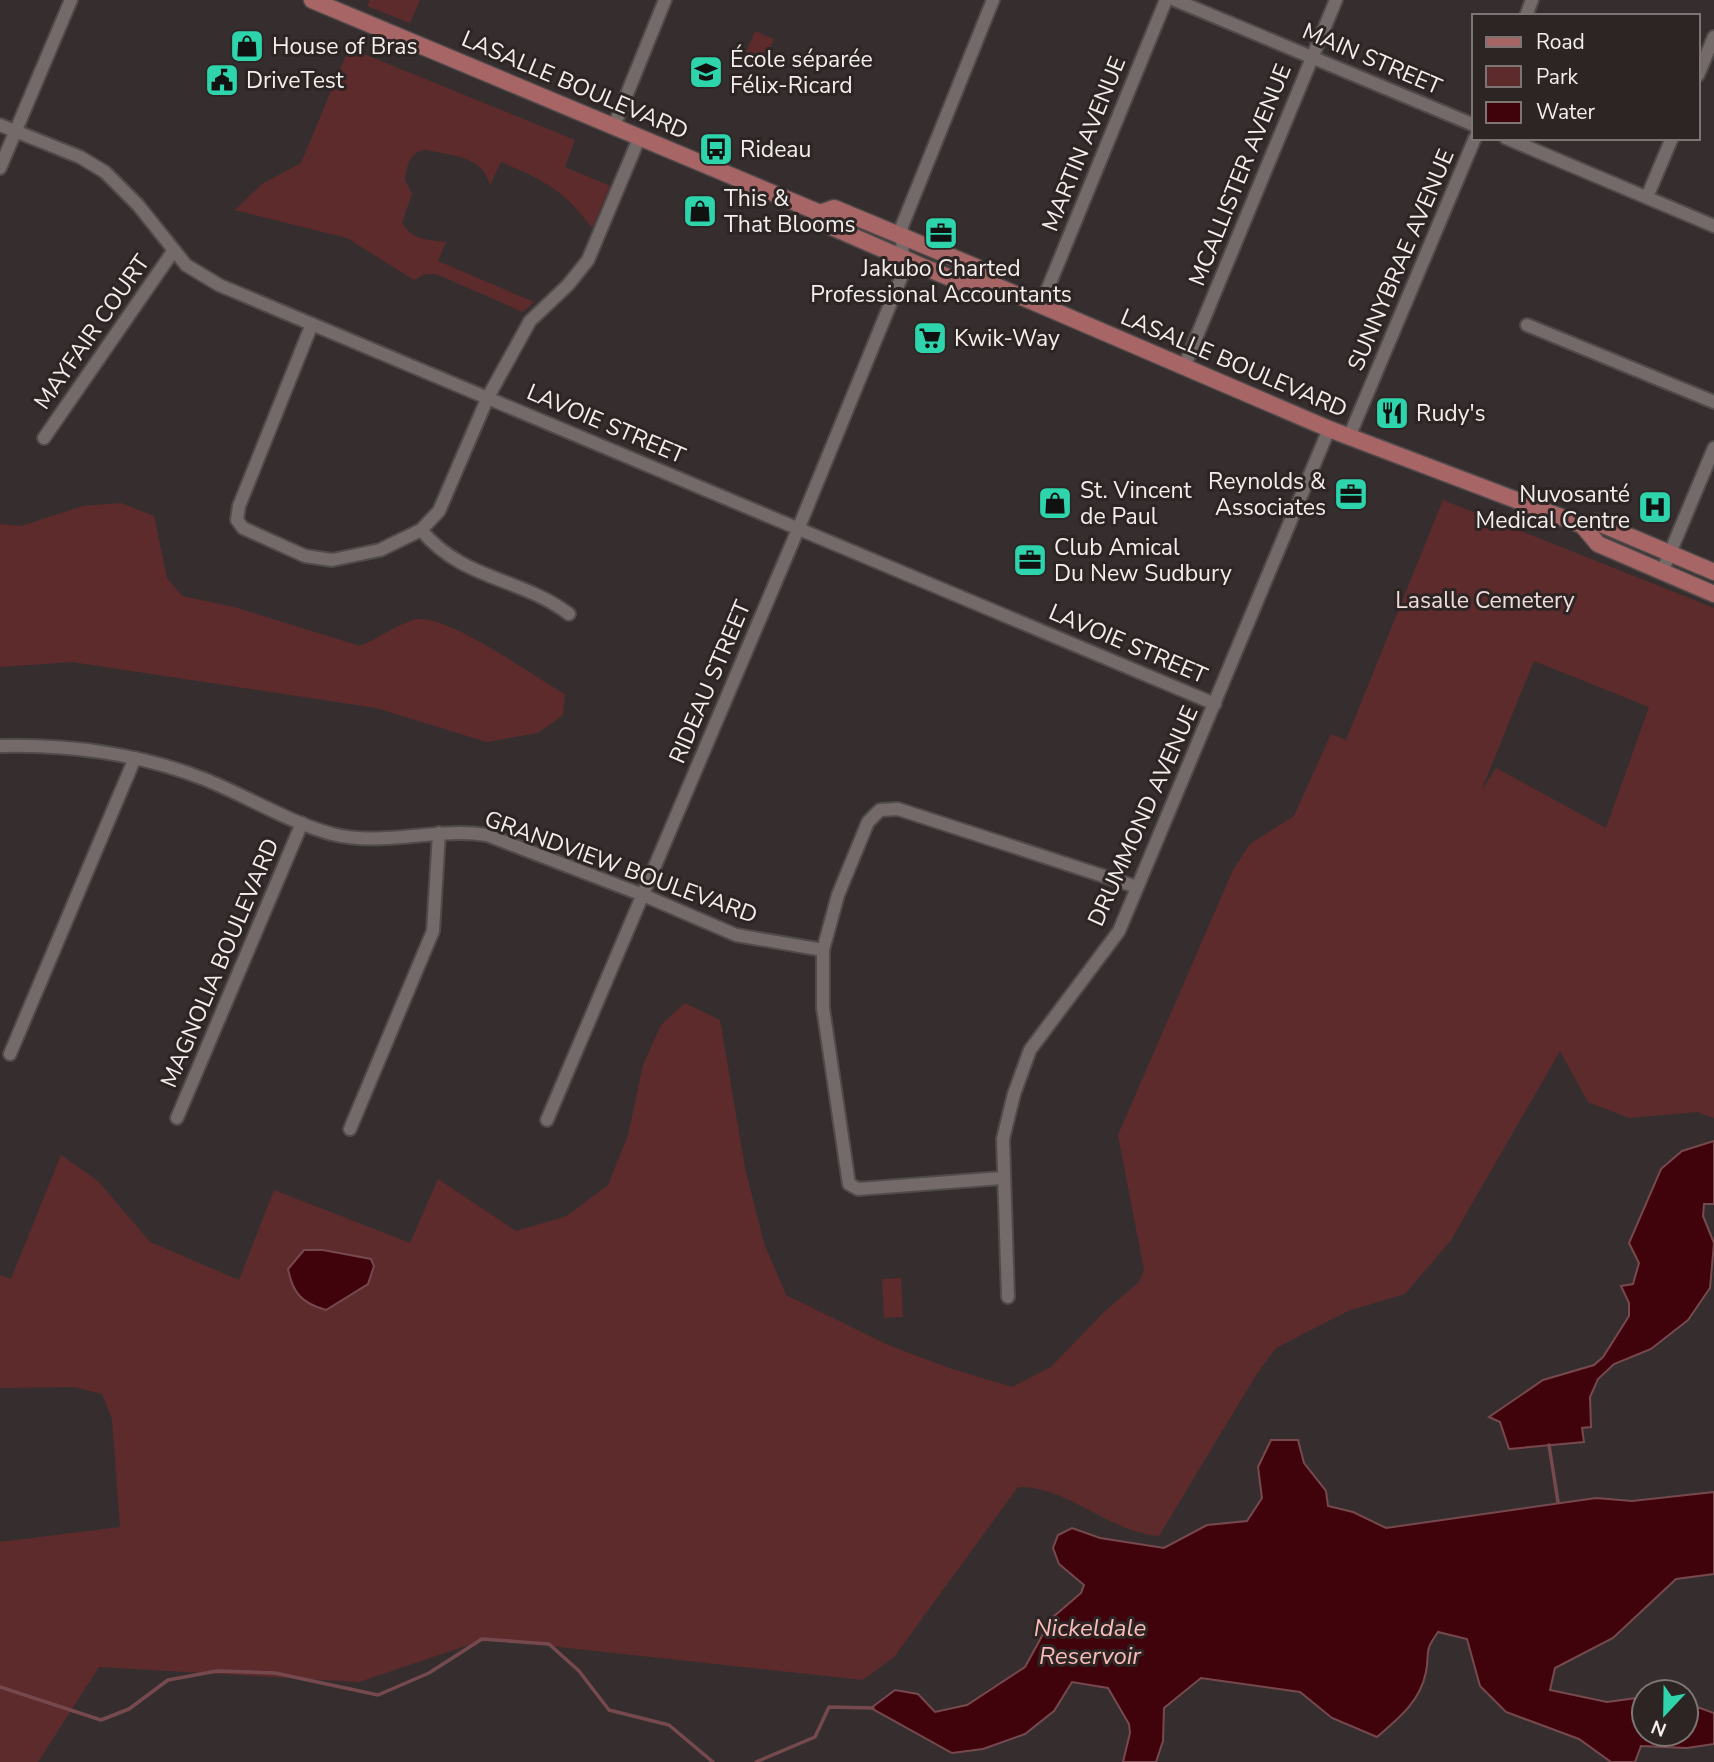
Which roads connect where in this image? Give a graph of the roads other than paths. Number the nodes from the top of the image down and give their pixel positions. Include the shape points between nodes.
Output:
1 (71, 0) edge
2 (312, 0) edge
3 (665, 0) edge
4 (993, 0) edge
5 (1166, 0) edge
6 (1175, 0) edge
7 (1336, 0) edge
8 (1714, 37) edge
9 (1312, 57) junction
10 (1700, 70) edge
11 (1472, 124) edge
12 (0, 125) edge
13 (614, 126) junction
14 (16, 131) junction
15 (640, 136) junction
16 (1474, 140) edge
17 (1511, 140) edge
18 (1671, 140) edge
19 (0, 168) edge
20 (1647, 197) junction
21 (820, 213) junction
22 (1714, 226) edge
23 (903, 236) junction
24 (174, 250) junction
25 (903, 258) junction
26 (987, 282) junction
27 (1041, 305) junction
28 (312, 324) junction
29 (1527, 325) dead end
30 (1184, 367) junction
31 (488, 397) junction
32 (1714, 402) edge
33 (1329, 429) junction
34 (1349, 437) junction
35 (44, 438) dead end
36 (1714, 448) edge
37 (1582, 525) junction
38 (799, 527) junction
39 (421, 530) junction
40 (1670, 554) junction
41 (1662, 572) junction
42 (1714, 572) edge
43 (1714, 594) edge
44 (569, 614) dead end
45 (1215, 704) junction
46 (0, 746) edge
47 (135, 758) junction
48 (302, 823) junction
49 (439, 832) junction
50 (1137, 887) junction
51 (643, 895) junction
52 (823, 950) junction
53 (10, 1054) dead end
54 (177, 1118) dead end
55 (547, 1120) dead end
56 (350, 1129) dead end
57 (1002, 1178) junction
58 (1008, 1297) dead end

1 - 14 street
2 - 13 main road, LASALLE BOULEVARD
3 - 13 street
4 - 23 street, RIDEAU STREET via 902,226
5 - 27 street, MARTIN AVENUE
6 - 9 street, MAIN STREET
7 - 9 street, MCALLISTER AVENUE
8 - 10 street
9 - 11 street, MAIN STREET
9 - 30 street, MCALLISTER AVENUE
12 - 14 street, LAVOIE STREET
13 - 15 main road, LASALLE BOULEVARD
14 - 19 street
14 - 24 street, LAVOIE STREET via 105,172
15 - 21 main road, LASALLE BOULEVARD
15 - 31 street via 588,260 530,321
16 - 34 street, SUNNYBRAE AVENUE
17 - 20 street
18 - 20 street
20 - 22 street
21 - 23 main road, LASALLE BOULEVARD via 834,208
21 - 25 main road, LASALLE BOULEVARD via 827,225
23 - 25 street, RIDEAU STREET
23 - 26 main road, LASALLE BOULEVARD via 976,267
24 - 28 street, LAVOIE STREET via 186,265 219,285
24 - 35 street, MAYFAIR COURT
25 - 26 main road, LASALLE BOULEVARD via 970,286
25 - 38 street, RIDEAU STREET via 903,273
26 - 27 main road, LASALLE BOULEVARD
27 - 30 main road, LASALLE BOULEVARD
28 - 31 street, LAVOIE STREET
28 - 39 street via 237,520 305,556 332,560 380,550
29 - 32 street
30 - 33 main road, LASALLE BOULEVARD
31 - 38 street, LAVOIE STREET
31 - 39 street via 439,511
33 - 34 main road, LASALLE BOULEVARD
33 - 45 street, DRUMMOND AVENUE
34 - 37 main road, LASALLE BOULEVARD
36 - 40 street
37 - 40 main road, LASALLE BOULEVARD via 1596,522
37 - 41 main road, LASALLE BOULEVARD via 1598,544
38 - 45 street, LAVOIE STREET
38 - 51 street, RIDEAU STREET
39 - 44 street via 458,564 554,603
40 - 41 street
40 - 42 main road, LASALLE BOULEVARD
41 - 43 main road, LASALLE BOULEVARD
45 - 50 street, DRUMMOND AVENUE
46 - 47 street, GRANDVIEW BOULEVARD via 43,744
47 - 48 street, GRANDVIEW BOULEVARD via 202,779
47 - 53 street
48 - 49 street, GRANDVIEW BOULEVARD via 334,834 367,838
48 - 54 street, MAGNOLIA BOULEVARD
49 - 51 street, GRANDVIEW BOULEVARD via 486,835
49 - 56 street via 433,930
50 - 52 street via 898,809 880,810 868,822 838,895
50 - 57 street, DRUMMOND AVENUE via 1119,931 1030,1050 1003,1139
51 - 52 street, GRANDVIEW BOULEVARD via 736,935
51 - 55 street, RIDEAU STREET
52 - 57 street via 823,1008 849,1184 858,1189
57 - 58 street, DRUMMOND AVENUE

